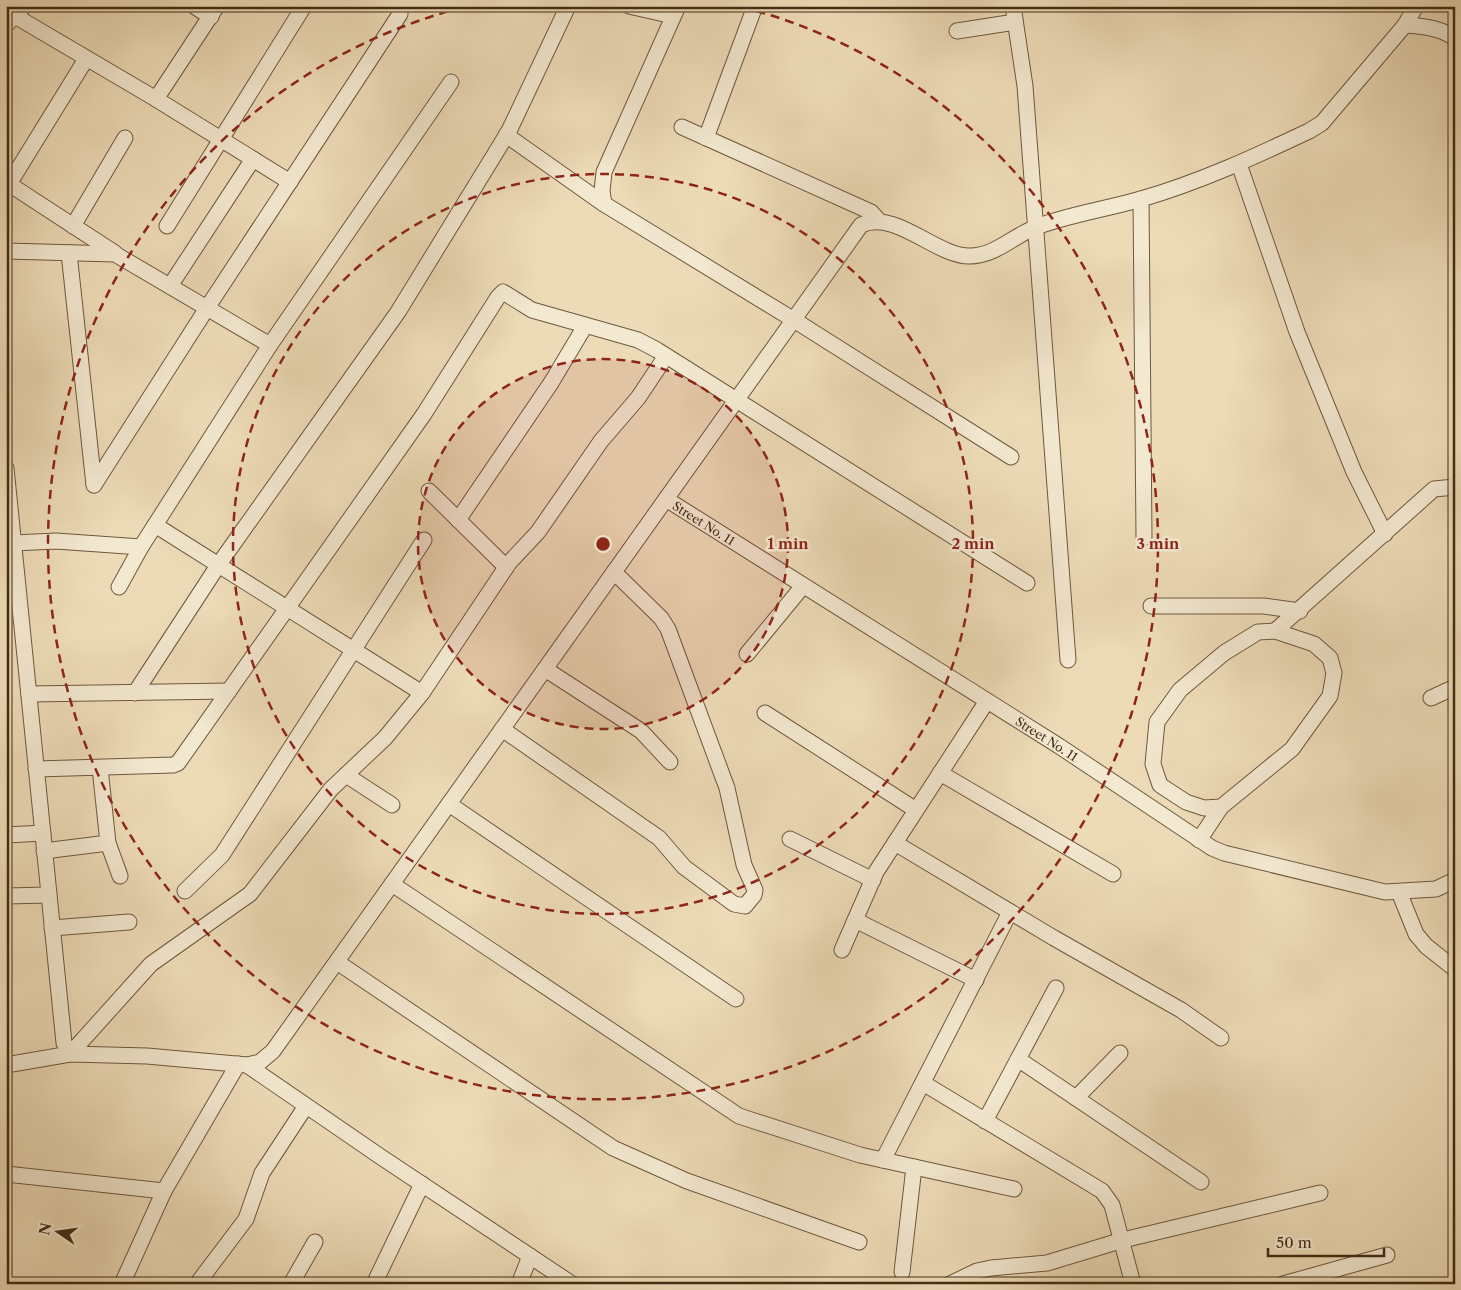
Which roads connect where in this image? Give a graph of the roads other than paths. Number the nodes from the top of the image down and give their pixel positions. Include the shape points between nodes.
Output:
1 (194, 6) edge
2 (304, 6) edge
3 (568, 6) edge
4 (629, 6) edge
5 (756, 6) edge
6 (1013, 6) edge
7 (1416, 6) edge
8 (675, 11) edge
9 (214, 12) edge
10 (400, 14) dead end
11 (15, 16) edge
12 (1015, 22) junction
13 (1405, 25) junction
14 (957, 31) dead end
15 (1455, 38) edge
16 (86, 58) junction
17 (451, 82) dead end
18 (156, 99) junction
19 (682, 127) dead end
20 (506, 135) junction
21 (126, 138) dead end
22 (706, 138) junction
23 (220, 139) junction
24 (253, 160) junction
25 (1239, 164) junction
26 (290, 182) junction
27 (1141, 199) junction
28 (604, 204) junction
29 (879, 221) junction
30 (73, 226) junction
31 (167, 226) dead end
32 (1034, 227) junction
33 (6, 250) edge
34 (69, 252) junction
35 (115, 254) junction
36 (170, 286) junction
37 (207, 308) junction
38 (794, 320) junction
39 (585, 326) junction
40 (270, 345) junction
41 (666, 356) junction
42 (737, 400) junction
43 (1011, 457) dead end
44 (6, 468) edge
45 (1455, 487) edge
46 (429, 491) dead end
47 (7, 499) edge
48 (666, 499) junction
49 (458, 520) junction
50 (155, 525) junction
51 (1385, 534) junction
52 (1144, 537) dead end
53 (424, 540) dead end
54 (13, 543) junction
55 (141, 547) junction
56 (220, 564) junction
57 (506, 567) junction
58 (614, 572) junction
59 (1027, 582) dead end
60 (119, 586) dead end
61 (803, 586) junction
62 (1151, 606) dead end
63 (289, 608) junction
64 (1300, 610) junction
65 (1276, 631) junction
66 (355, 650) junction
67 (747, 654) dead end
68 (1068, 660) dead end
69 (545, 669) junction
70 (1455, 687) edge
71 (229, 691) junction
72 (135, 693) junction
73 (422, 693) junction
74 (29, 694) junction
75 (1431, 698) dead end
76 (987, 701) junction
77 (765, 713) dead end
78 (502, 729) junction
79 (670, 762) dead end
80 (36, 768) junction
81 (100, 768) junction
82 (940, 772) junction
83 (346, 775) junction
84 (449, 804) junction
85 (392, 805) dead end
86 (1221, 807) junction
87 (916, 810) junction
88 (42, 833) junction
89 (6, 834) edge
90 (790, 839) dead end
91 (1199, 840) junction
92 (108, 843) junction
93 (895, 843) junction
94 (44, 851) junction
95 (1113, 874) dead end
96 (120, 876) dead end
97 (873, 880) junction
98 (1455, 880) edge
99 (392, 884) junction
100 (185, 891) dead end
101 (1399, 892) junction
102 (49, 895) junction
103 (6, 896) edge
104 (1010, 912) junction
105 (855, 920) junction
106 (129, 922) dead end
107 (52, 928) junction
108 (842, 950) dead end
109 (337, 962) junction
110 (1455, 970) edge
111 (976, 980) junction
112 (1056, 988) dead end
113 (736, 999) dead end
114 (1221, 1038) dead end
115 (1120, 1053) dead end
116 (70, 1054) junction
117 (1018, 1059) junction
118 (243, 1064) junction
119 (6, 1065) edge
120 (923, 1084) junction
121 (1076, 1098) junction
122 (306, 1106) junction
123 (985, 1121) junction
124 (883, 1160) junction
125 (914, 1167) junction
126 (6, 1174) edge
127 (1201, 1182) dead end
128 (422, 1184) junction
129 (1014, 1189) dead end
130 (164, 1191) junction
131 (1320, 1194) dead end
132 (1123, 1240) junction
133 (316, 1242) dead end
134 (859, 1242) dead end
135 (1387, 1255) dead end
136 (530, 1256) junction
137 (902, 1272) dead end
138 (122, 1284) edge
139 (198, 1284) edge
140 (291, 1284) edge
141 (374, 1284) edge
142 (519, 1284) edge
143 (572, 1284) edge
144 (950, 1284) edge
145 (1133, 1284) edge
146 (1283, 1284) edge

1 - 9 street
2 - 23 street
3 - 20 street
4 - 8 street
5 - 22 street
6 - 12 street
7 - 13 street
8 - 28 street via 604,172
9 - 18 street
10 - 26 street
11 - 16 street
12 - 14 street
12 - 32 street via 1025,86
13 - 15 street via 1426,26
13 - 25 street via 1322,123
16 - 18 street
16 - 30 street via 9,184
17 - 40 street
18 - 23 street
19 - 22 street
20 - 28 street
20 - 56 street via 398,312
21 - 30 street
22 - 29 street via 871,212
23 - 24 street
23 - 31 street
24 - 26 street
24 - 36 street
25 - 27 street
25 - 51 street via 1296,332 1354,472
26 - 37 street
27 - 32 street
27 - 52 street
28 - 38 street
29 - 32 street via 968,256 986,254
29 - 38 street via 861,225
30 - 35 street
32 - 68 street
33 - 34 street
34 - 35 street
34 - 37 street via 94,486
35 - 36 street
36 - 37 street
37 - 40 street
38 - 42 street
38 - 43 street
39 - 41 street via 638,340
39 - 49 street via 551,383
39 - 63 street via 545,315 503,292 500,294 424,414
40 - 50 street
41 - 42 street
41 - 57 street via 638,398 601,441 538,532
42 - 48 street
42 - 59 street
44 - 47 street
45 - 51 street via 1434,489
46 - 49 street
47 - 54 street
48 - 58 street
48 - 61 street, Street No. 11
49 - 57 street
50 - 55 street
50 - 56 street
51 - 64 street
53 - 66 street
54 - 55 street via 56,541
54 - 74 street
55 - 60 street
56 - 63 street
56 - 72 street
57 - 73 street
58 - 69 street
58 - 78 street via 668,629 727,788 754,895 745,906 734,904 684,867 659,838
61 - 67 street
61 - 76 street, Street No. 11
62 - 64 street via 1264,606
63 - 66 street
63 - 71 street
64 - 65 street
65 - 86 street via 1314,644 1330,658 1334,673 1330,696 1292,749
65 - 86 street via 1258,632 1224,653 1180,690 1157,722 1153,764 1160,785 1186,802 1204,808
66 - 73 street
66 - 100 street via 222,855
69 - 78 street
69 - 79 street via 641,731
70 - 75 street
71 - 72 street
71 - 81 street via 173,766
72 - 74 street
73 - 83 street via 386,738
74 - 80 street
76 - 82 street
76 - 91 street, Street No. 11
77 - 87 street
78 - 84 street
80 - 81 street
80 - 88 street
81 - 92 street
82 - 87 street
82 - 95 street
83 - 85 street
83 - 116 street via 331,789 250,894 151,964
84 - 99 street
84 - 113 street
86 - 91 street
87 - 93 street
88 - 89 street
88 - 94 street
90 - 97 street
91 - 101 street, Street No. 11 via 1224,853 1385,892
92 - 94 street
92 - 96 street
93 - 97 street
93 - 104 street
94 - 102 street
97 - 105 street
98 - 101 street, Street No. 11 via 1436,889
99 - 109 street
99 - 124 street via 739,1116
101 - 110 street via 1416,934
102 - 103 street
102 - 107 street
104 - 111 street
104 - 114 street via 1181,1010
105 - 108 street
105 - 111 street
106 - 107 street
107 - 116 street via 64,1043
109 - 118 street via 273,1051 260,1062
109 - 134 street via 612,1148 687,1181
111 - 120 street
112 - 117 street
115 - 121 street
116 - 118 street
116 - 119 street
117 - 121 street
117 - 123 street
118 - 122 street
118 - 130 street
120 - 123 street
120 - 124 street
121 - 127 street
122 - 128 street
122 - 139 street via 262,1173 246,1220
123 - 132 street via 1102,1191 1112,1205
124 - 125 street
125 - 129 street
125 - 137 street
126 - 130 street
128 - 136 street
128 - 141 street
130 - 138 street
131 - 132 street
132 - 144 street via 1047,1263 977,1271
132 - 145 street
133 - 140 street
135 - 146 street
136 - 142 street
136 - 143 street

